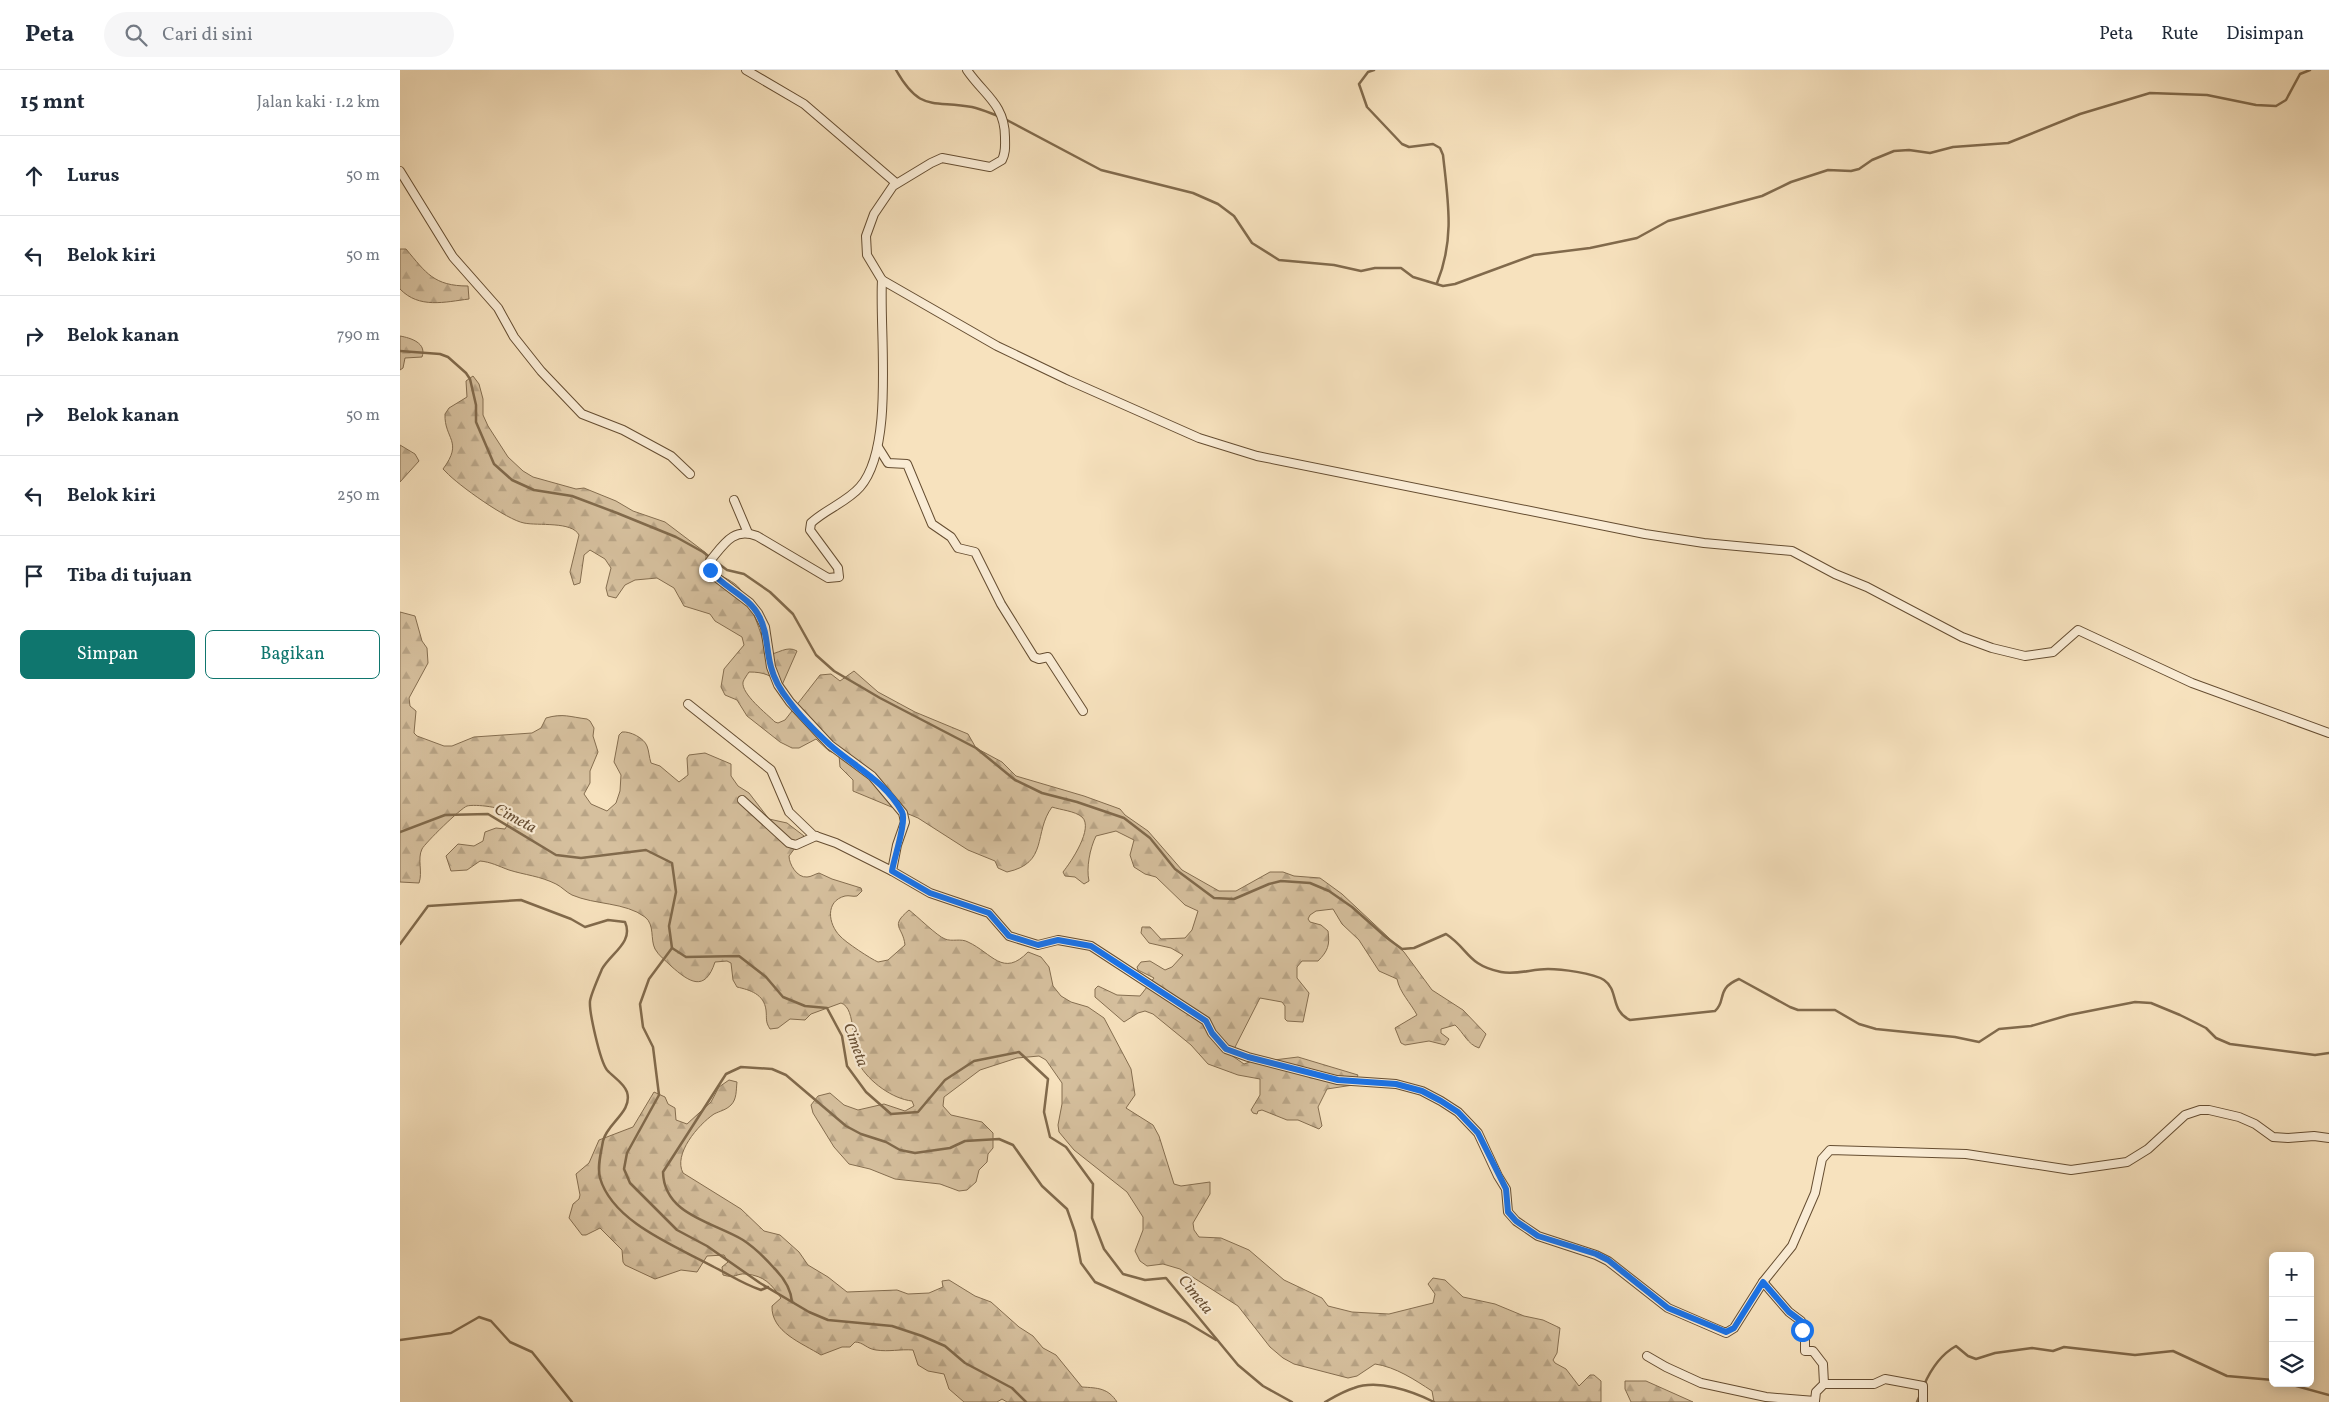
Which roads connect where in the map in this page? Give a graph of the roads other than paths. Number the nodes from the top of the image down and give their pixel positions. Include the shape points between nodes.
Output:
1 (746, 70) edge
2 (967, 70) edge
3 (400, 171) edge
4 (896, 183) junction
5 (882, 280) junction
6 (878, 447) junction
7 (690, 474) dead end
8 (734, 500) dead end
9 (748, 533) junction
10 (688, 704) dead end
11 (1083, 711) dead end
12 (2329, 733) edge
13 (742, 800) dead end
14 (816, 836) junction
15 (892, 871) junction
16 (2329, 1138) edge
17 (1763, 1282) junction
18 (1647, 1356) dead end
19 (1824, 1384) junction
20 (1923, 1402) edge

1 - 4 street via 804,104
2 - 4 street via 993,100 1003,118 1005,152 1002,160 990,167 942,158
3 - 7 street via 453,257 498,308 514,337 541,371 582,414 623,430 671,456
4 - 5 street via 874,214 866,236 867,255
5 - 6 street via 883,373
5 - 12 street via 997,346 1221,446 1645,534 1792,552 1867,587 1962,638 2025,656 2053,652 2078,630 2192,682
6 - 9 street via 875,462 860,488 811,523 810,530 838,568 840,574 836,579 828,578
6 - 11 street via 888,463 907,464 932,524 951,537 958,548 975,552 1001,604 1034,657 1048,657
8 - 9 street
9 - 15 street via 732,536 710,561 710,570 758,613 765,627 771,667 790,702 830,745 872,776 903,813 905,822
10 - 14 street via 771,770 789,812
13 - 14 street via 789,843 796,845
14 - 15 street
15 - 17 street via 930,893 989,913 1009,936 1038,945 1058,940 1091,946 1206,1021 1226,1049 1338,1080 1396,1084 1422,1091 1441,1101 1458,1112 1478,1133 1506,1189 1508,1212 1516,1221 1538,1236 1608,1260 1668,1308 1719,1331 1730,1332
16 - 17 street via 2273,1137 2239,1117 2200,1110 2185,1115 2127,1162 2071,1170 1966,1154 1830,1150 1822,1159 1815,1193 1792,1246
17 - 19 street via 1801,1321 1806,1338 1805,1351 1813,1351 1824,1364
18 - 19 street via 1701,1383 1766,1397 1816,1401 1816,1392
19 - 20 street via 1874,1384 1885,1379 1917,1384 1923,1386

